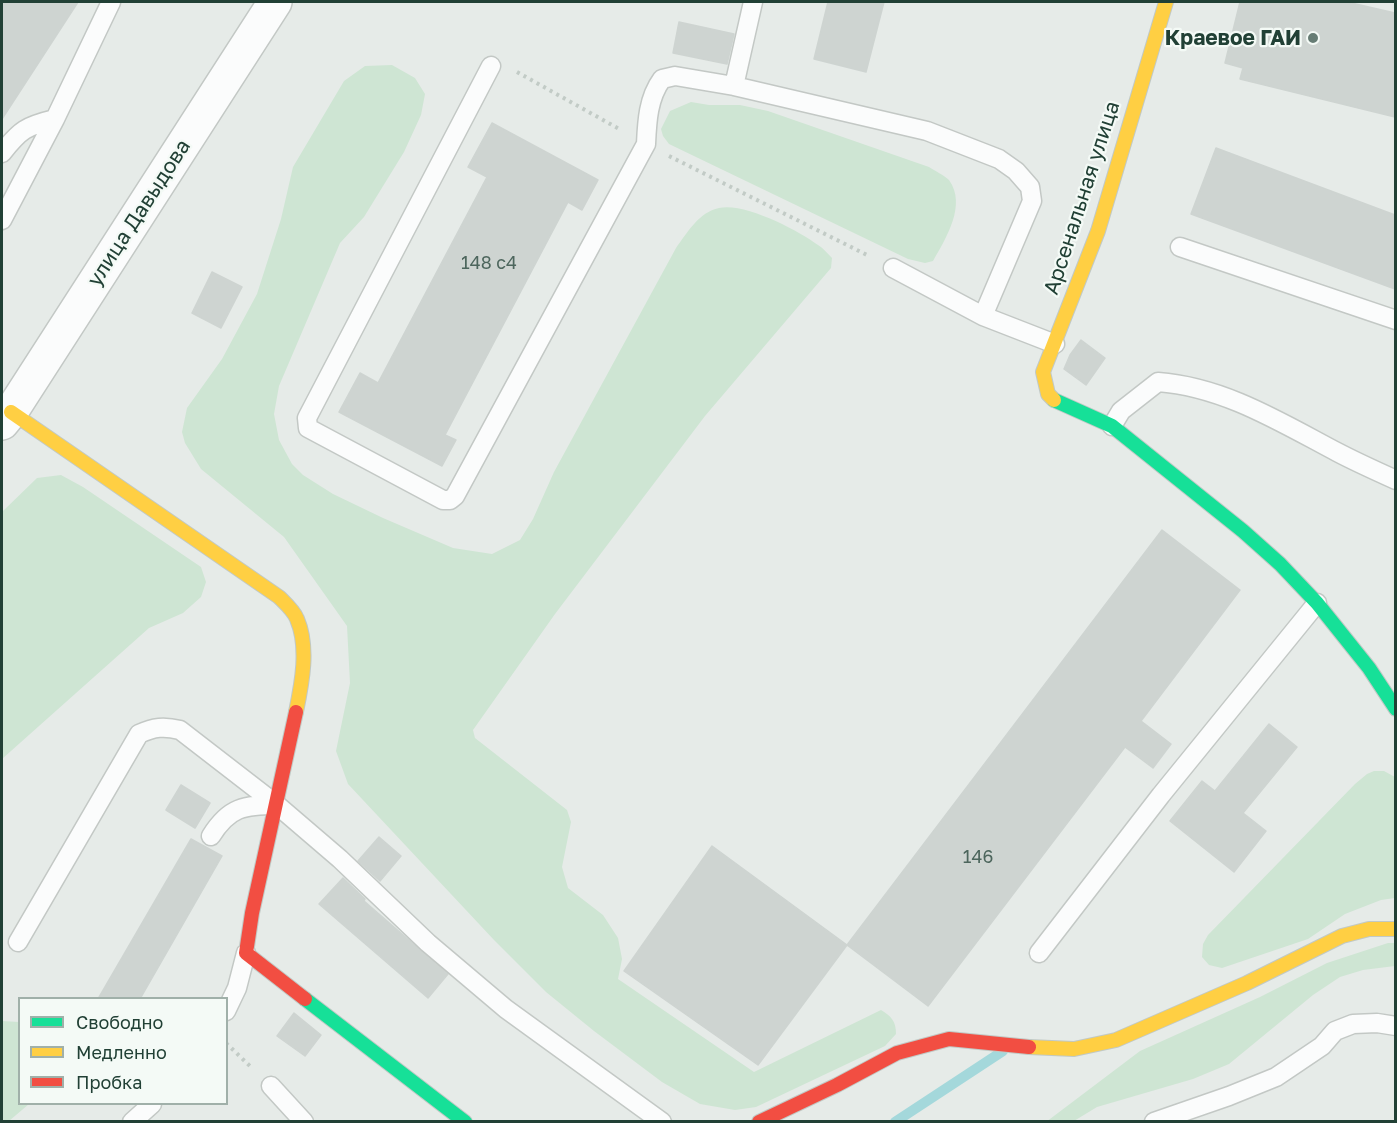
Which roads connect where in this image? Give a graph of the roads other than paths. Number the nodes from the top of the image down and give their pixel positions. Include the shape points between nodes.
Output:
1 (111, 2) edge
2 (275, 2) edge
3 (753, 2) edge
4 (1166, 2) edge
5 (491, 66) road end
6 (734, 86) junction
7 (55, 119) junction
8 (2, 153) edge
9 (2, 220) edge
10 (1180, 247) dead end
11 (893, 268) road end
12 (983, 316) junction
13 (1395, 320) edge
14 (1055, 345) junction
15 (6, 418) edge
16 (1112, 426) junction
17 (1395, 480) edge
18 (1317, 603) junction
19 (1395, 709) edge
20 (277, 804) junction
21 (210, 836) dead end
22 (1395, 929) edge
23 (18, 942) dead end
24 (246, 953) junction
25 (1039, 953) dead end
26 (228, 1007) edge
27 (1395, 1026) edge
28 (271, 1086) dead end
29 (151, 1105) edge
30 (132, 1122) edge
31 (304, 1122) edge
32 (465, 1122) edge
33 (662, 1122) edge
34 (759, 1122) edge
35 (1154, 1122) edge

1 - 7 lane
2 - 15 street, улица Давыдова
3 - 6 lane
4 - 14 street, Арсенальная улица via 1098,231
5 - 6 lane via 307,418 308,428 442,500 455,496 646,144 656,87 662,79 675,76
6 - 12 lane via 927,131 999,159 1016,171 1030,187 1032,201
7 - 8 lane via 21,130
7 - 9 lane
10 - 13 lane
11 - 12 lane
12 - 14 lane
14 - 16 street, Арсенальная улица via 1043,372 1048,394 1057,402
15 - 20 street via 279,597 297,617 304,648 300,694
16 - 17 lane via 1121,411 1158,382 1178,384 1262,411
16 - 18 street via 1243,531
18 - 19 street via 1370,668
18 - 25 lane
20 - 21 lane via 239,808 223,818
20 - 23 lane via 180,730 151,728 139,734
20 - 24 street
20 - 33 lane via 506,1009
22 - 34 street via 1369,929 1342,936 1116,1040 1074,1049 949,1040 897,1053
24 - 26 lane
24 - 32 street
27 - 35 lane via 1361,1024 1335,1031 1322,1046 1276,1077
28 - 31 lane
29 - 30 lane

